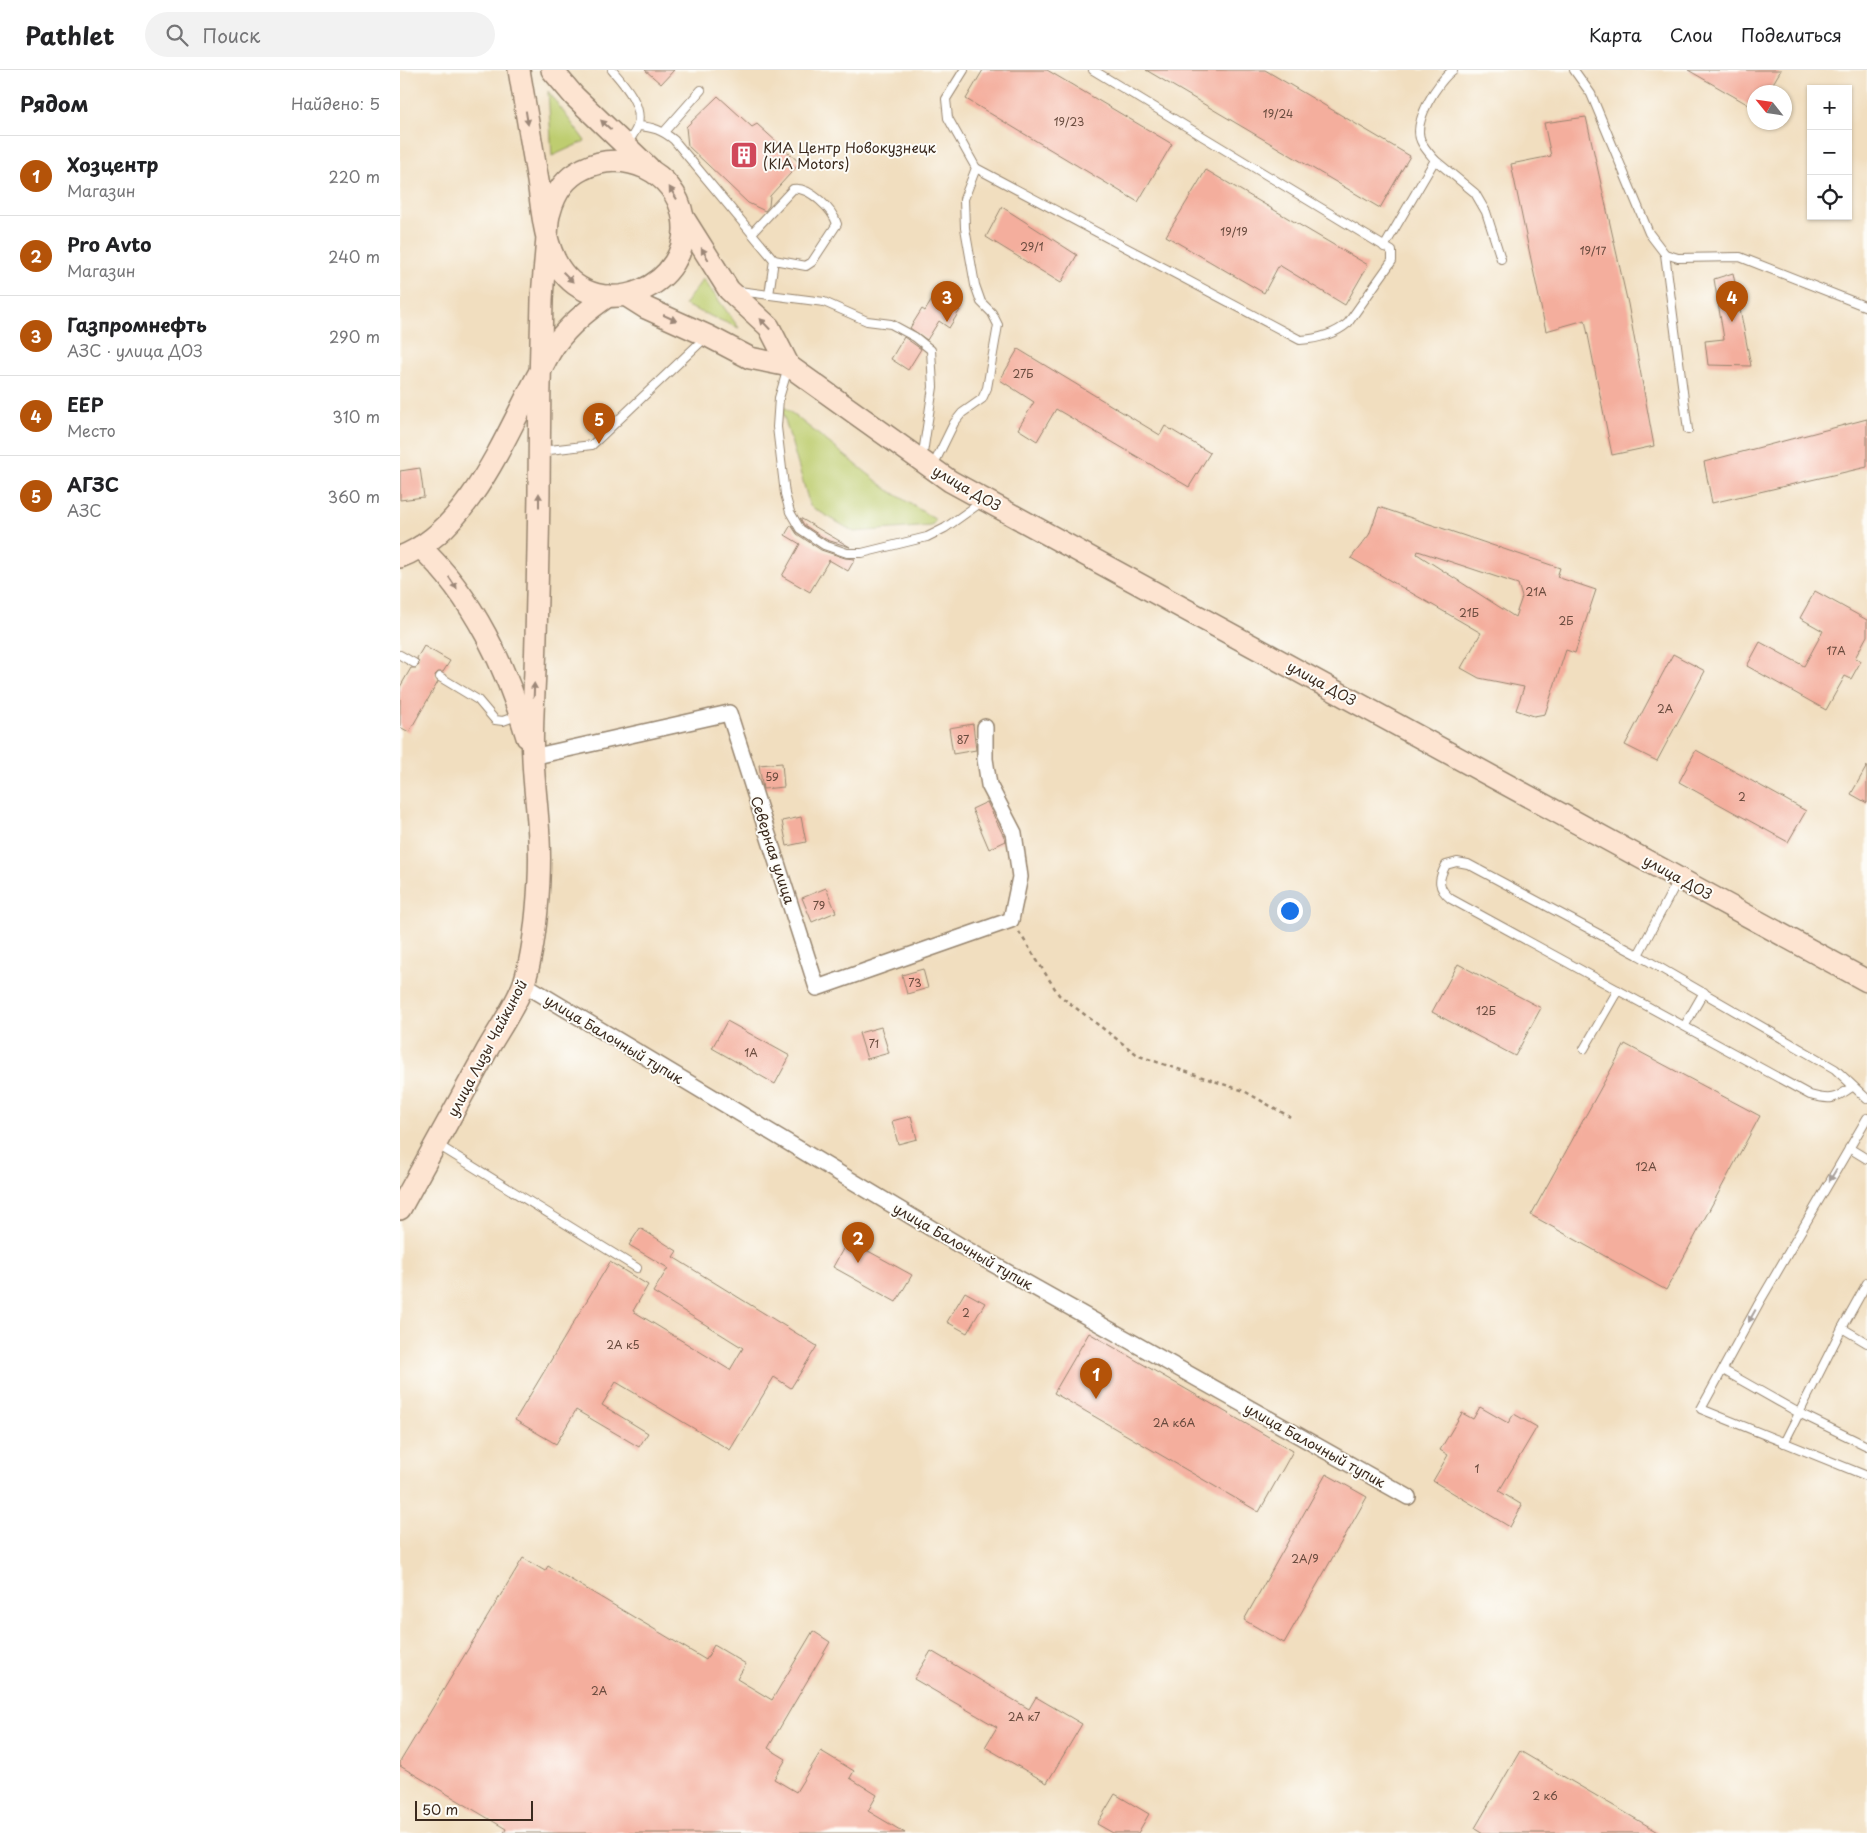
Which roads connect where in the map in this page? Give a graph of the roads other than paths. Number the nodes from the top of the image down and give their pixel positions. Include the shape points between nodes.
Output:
1 (519, 70) edge
2 (552, 70) edge
3 (612, 70) edge
4 (964, 70) edge
5 (1093, 70) edge
6 (1453, 70) edge
7 (1574, 70) edge
8 (701, 90) dead end
9 (638, 126) junction
10 (664, 132) junction
11 (627, 144) junction
12 (1435, 160) junction
13 (976, 168) junction
14 (653, 172) junction
15 (683, 216) junction
16 (752, 233) junction
17 (548, 234) junction
18 (1384, 247) junction
19 (1665, 254) junction
20 (1501, 259) dead end
21 (774, 260) junction
22 (729, 290) junction
23 (769, 295) junction
24 (618, 296) junction
25 (1867, 308) edge
26 (708, 336) junction
27 (789, 366) junction
28 (539, 373) junction
29 (1688, 430) dead end
30 (539, 451) junction
31 (927, 465) junction
32 (985, 500) junction
33 (420, 547) junction
34 (400, 557) edge
35 (400, 655) edge
36 (414, 663) dead end
37 (440, 677) dead end
38 (520, 715) junction
39 (984, 727) dead end
40 (532, 757) junction
41 (1679, 878) junction
42 (1638, 955) junction
43 (1867, 981) edge
44 (524, 984) junction
45 (1618, 990) junction
46 (1704, 992) junction
47 (1685, 1026) junction
48 (1584, 1048) dead end
49 (1852, 1087) junction
50 (1867, 1099) edge
51 (1867, 1118) edge
52 (436, 1144) junction
53 (1849, 1148) junction
54 (1867, 1159) edge
55 (400, 1209) edge
56 (637, 1268) dead end
57 (1867, 1283) edge
58 (1842, 1328) junction
59 (1867, 1343) edge
60 (1723, 1370) junction
61 (1798, 1413) junction
62 (1784, 1442) junction
63 (1867, 1446) edge
64 (1867, 1466) edge
65 (1865, 1475) edge
66 (1408, 1497) dead end

1 -> 17 main road
11 -> 2 main road via 574,96
3 - 9 lane via 632,97 639,116
4 - 13 lane via 946,100 948,118
5 - 18 lane
6 - 12 lane via 1445,76 1423,112 1420,124 1420,140
7 - 19 lane via 1591,94 1649,233
8 - 10 lane
9 - 10 lane via 654,127
9 - 11 lane
10 - 16 lane
11 - 14 main road
12 - 18 lane
12 - 20 lane via 1475,193 1486,212
13 - 18 lane via 1300,340 1340,330 1348,324 1392,261 1392,251
13 - 31 lane via 964,199 964,221 975,285 981,302 998,325 987,388 982,399 962,413
15 -> 14 main road via 673,192
14 - 17 main road via 634,163 614,160 594,164 575,173 554,200
22 -> 15 main road
15 - 24 main road via 682,241 674,264 657,283
16 - 21 lane
16 - 21 lane via 793,189 808,192 835,216 838,224 835,231 812,262 799,266
17 -> 24 main road via 552,254 570,280 588,291
17 - 28 main road
19 - 25 lane via 1678,258 1740,257
19 - 29 lane
21 - 23 lane
22 - 23 lane
27 -> 22 main road via 769,327
23 - 31 lane via 824,302 867,321 891,324 931,350 934,387
24 -> 26 main road
24 - 28 main road via 582,315 548,354
26 - 27 main road via 750,358
26 - 30 lane via 592,445
27 - 31 main road, улица ДОЗ
27 - 32 lane via 778,398 777,428 785,494 800,529 824,545 847,553 862,552 927,537
28 - 30 main road
28 - 33 main road via 464,507 452,522
40 -> 30 main road
31 - 32 main road, улица ДОЗ
32 - 41 main road, улица ДОЗ
33 - 34 main road
33 -> 38 main road via 450,579 473,613 502,669
35 - 36 lane
37 - 38 lane via 478,700 495,720 502,722
38 - 40 main road
39 - 40 street, Северная улица via 989,785 1014,833 1020,877 1011,920 817,988 729,713
40 - 44 main road, улица Лизы Чайкиной via 539,870 533,936
41 - 42 lane
41 - 43 main road, улица ДОЗ
42 - 45 lane via 1468,864 1446,865 1440,876 1444,893
42 - 46 lane
44 - 52 main road, улица Лизы Чайкиной
44 - 66 street, улица Балочный тупик via 959,1245
45 - 47 lane
45 - 48 lane
46 - 47 lane
46 - 49 lane via 1835,1069
47 - 49 lane via 1810,1095 1836,1098
49 - 50 lane
51 - 53 lane
52 - 55 main road, улица Лизы Чайкиной
52 - 56 lane
53 - 54 lane
53 -> 60 lane
57 - 58 lane
58 - 59 lane
58 - 61 lane
60 - 61 lane
60 - 62 lane via 1701,1408
61 - 62 lane
61 - 63 lane
62 - 65 lane
64 - 65 lane

